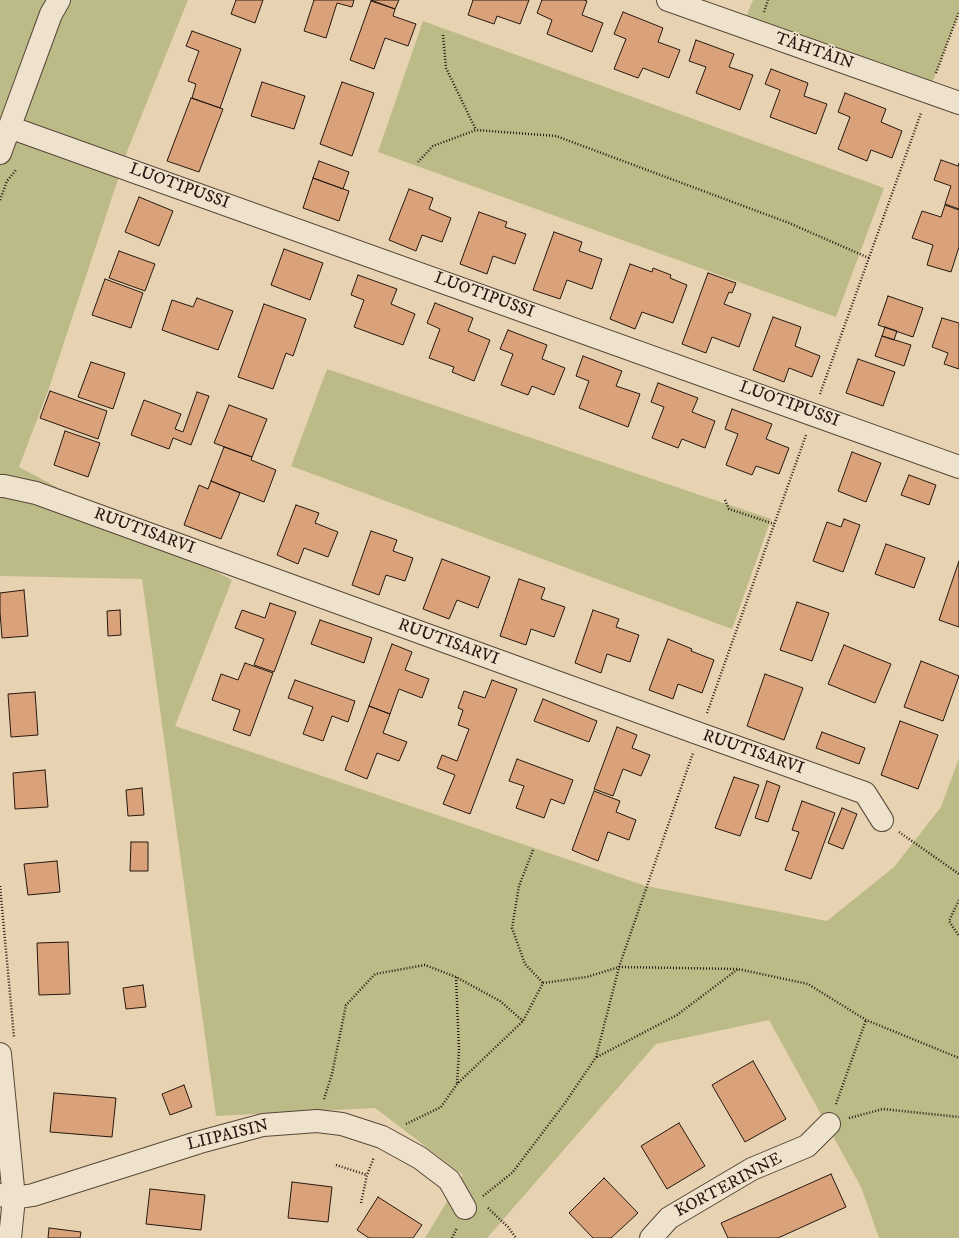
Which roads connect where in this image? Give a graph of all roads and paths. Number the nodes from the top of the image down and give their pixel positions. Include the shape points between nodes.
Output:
1 (59, 0) edge
2 (668, 0) edge
3 (959, 12) edge
4 (443, 35) dead end
5 (929, 92) junction
6 (959, 103) edge
7 (9, 127) junction
8 (476, 130) junction
9 (0, 153) edge
10 (418, 162) dead end
11 (869, 258) dead end
12 (959, 467) edge
13 (0, 486) edge
14 (725, 500) dead end
15 (774, 524) dead end
16 (700, 734) junction
17 (882, 820) joint
18 (533, 850) dead end
19 (959, 874) edge
20 (959, 900) edge
21 (959, 936) edge
22 (618, 967) junction
23 (738, 969) junction
24 (456, 977) junction
25 (543, 983) junction
26 (866, 1020) junction
27 (523, 1021) junction
28 (0, 1054) edge
29 (596, 1057) junction
30 (959, 1058) edge
31 (457, 1084) junction
32 (959, 1117) edge
33 (317, 1121) junction
34 (829, 1124) junction
35 (382, 1137) junction
36 (336, 1165) dead end
37 (367, 1175) junction
38 (7, 1196) edge
39 (361, 1203) dead end
40 (472, 1204) junction
41 (10, 1238) edge
42 (516, 1238) edge
43 (651, 1238) edge

1 - 7 street via 51,14
2 - 5 street, TÄHTÄIN
3 - 5 path
4 - 8 path via 446,68
5 - 6 street, TÄHTÄIN
7 - 9 street
7 - 12 street, LUOTIPUSSI
8 - 10 path via 433,146
8 - 11 path via 556,136 789,223
13 - 16 street, RUUTISARVI via 36,493
14 - 15 path via 729,509
16 - 17 street, RUUTISARVI via 865,793
16 - 22 path
17 - 19 path
18 - 25 path via 519,886 512,928 525,964
20 - 21 path via 949,921
22 - 23 path
22 - 25 path via 587,976
22 - 29 path
23 - 26 path via 808,984
23 - 29 path via 677,1015
24 - 27 path via 500,1001
24 - 31 path via 459,1050
24 - 33 path via 425,965 375,974 346,1004 332,1074
25 - 27 path
26 - 30 path
26 - 34 path
27 - 31 path
28 - 38 street
29 - 40 path via 512,1173
31 - 35 path via 441,1106
32 - 34 path via 883,1109
33 - 35 street, LIIPAISIN via 342,1124
33 - 38 street, LIIPAISIN via 263,1125 200,1142 33,1195
34 - 43 street, KORTERINNE via 807,1146 752,1169 669,1218
35 - 37 path
35 - 40 street, LIIPAISIN via 420,1158 449,1180
36 - 37 path
37 - 39 path
38 - 41 street
40 - 42 path via 508,1227

